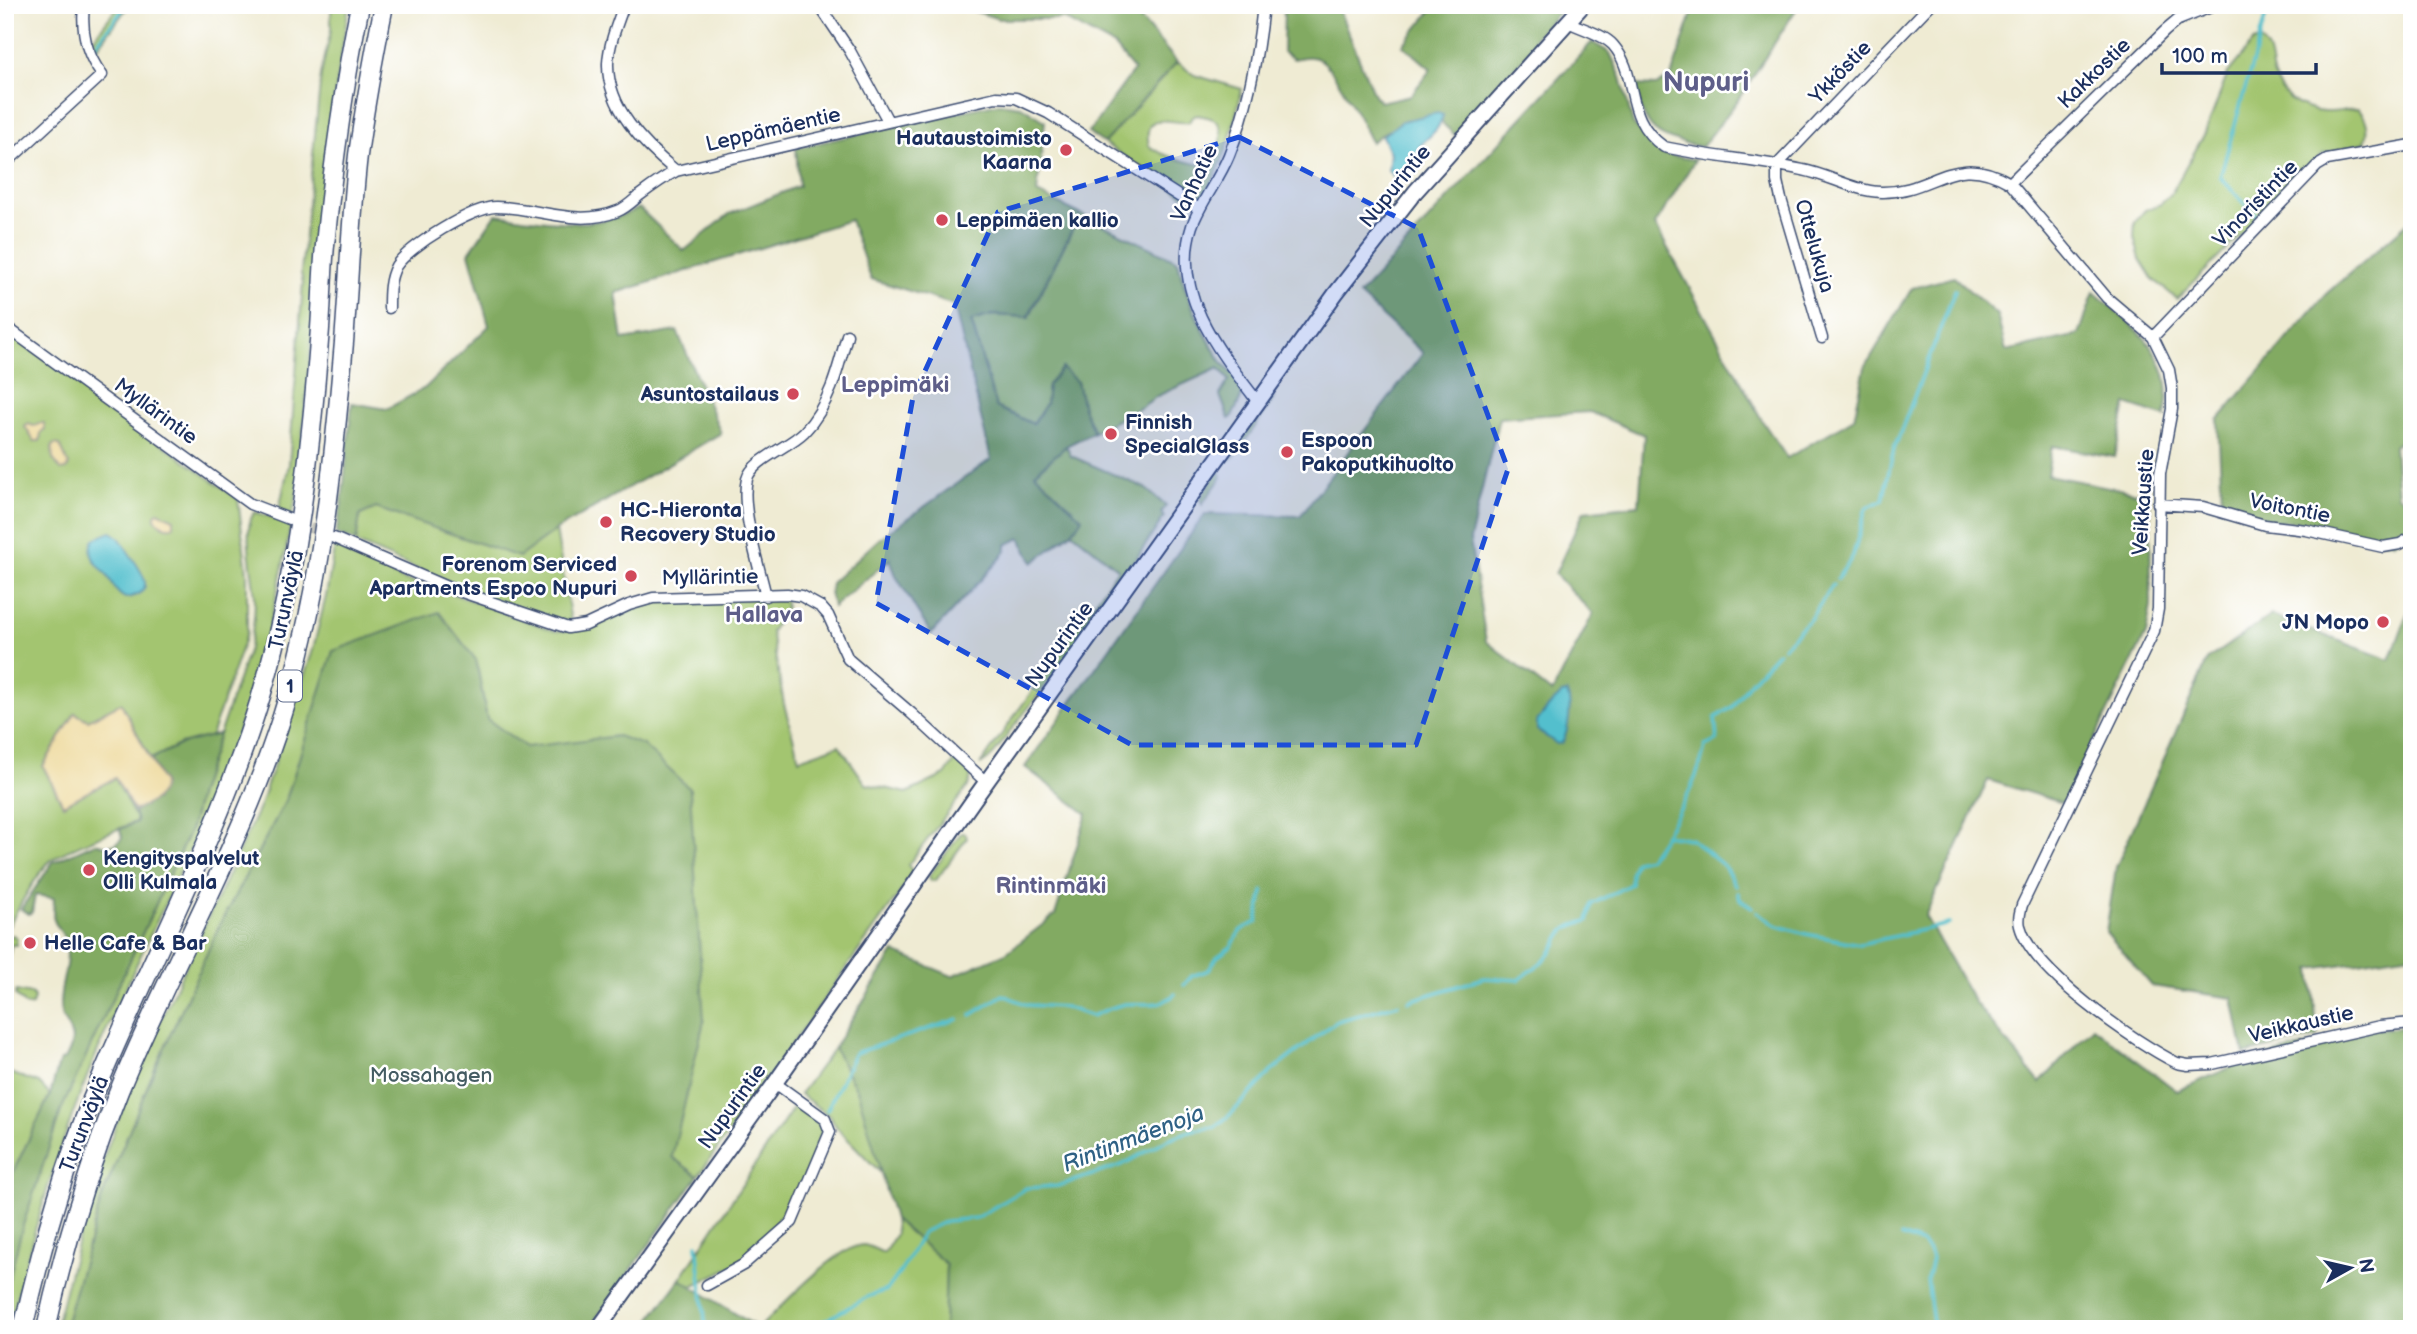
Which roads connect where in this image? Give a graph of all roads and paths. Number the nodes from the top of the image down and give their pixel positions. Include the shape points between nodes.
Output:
1 (84, 5) edge
2 (360, 5) edge
3 (384, 5) edge
4 (624, 5) edge
5 (819, 5) edge
6 (1263, 5) edge
7 (1583, 5) edge
8 (1930, 5) edge
9 (2216, 5) edge
10 (1569, 22) junction
11 (888, 121) junction
12 (2412, 145) edge
13 (5, 164) edge
14 (1777, 165) junction
15 (676, 171) junction
16 (2010, 183) junction
17 (1199, 209) junction
18 (389, 308) dead end
19 (5, 326) edge
20 (847, 335) dead end
21 (2153, 337) junction
22 (1822, 338) dead end
23 (1258, 402) junction
24 (2158, 504) junction
25 (289, 519) tunnel mouth
26 (2412, 537) edge
27 (334, 538) tunnel mouth
28 (766, 596) junction
29 (986, 782) junction
30 (2412, 1023) edge
31 (775, 1083) junction
32 (707, 1285) dead end
33 (23, 1329) edge
34 (46, 1329) edge
35 (598, 1329) edge

1 - 13 street via 86,46 102,75
2 - 33 highway, Turunväylä / 1 via 334,162 305,484 288,587 261,695 212,829 100,1081 66,1170
3 - 34 highway, Turunväylä / 1 via 358,157 331,481 314,591 288,698 234,839 120,1089 88,1173
4 - 15 street via 610,51 609,83 642,141
5 - 11 street
6 - 17 street, Vanhatie via 1259,45 1236,136
7 - 10 main road, Nupurintie
8 - 14 street, Ykköstie
9 - 16 street, Kakkostie via 2178,20 2165,31
10 - 14 street, Veikkaustie via 1611,43 1622,58 1635,110 1664,147
10 - 23 main road, Nupurintie via 1415,192
11 - 15 street, Leppämäentie
11 - 17 street, Leppämäentie via 976,100 1016,98 1048,113
12 - 21 street, Vinoristintie via 2327,160 2317,166
14 - 16 street, Veikkaustie via 1878,192 1976,169
14 - 22 street, Ottelukuja via 1781,199
15 - 18 street, Leppämäentie via 619,211 564,218 494,207 474,212 420,244 397,265 389,286
16 - 21 street, Veikkaustie via 2107,298
17 - 23 street, Vanhatie via 1187,259 1195,302 1227,363
19 - 25 street, Myllärintie via 250,504
20 - 28 street via 837,375 813,421 747,477 747,511
21 - 24 street, Veikkaustie via 2172,388
23 - 29 main road, Nupurintie
24 - 26 street, Voitontie via 2203,508 2264,525 2383,547
24 - 30 street, Veikkaustie via 2154,631 2022,905 2020,926 2026,941 2077,995 2177,1063 2212,1064
27 - 28 street, Myllärintie via 447,587 568,628 653,597
28 - 29 street, Myllärintie via 793,595 821,607 848,659
29 - 31 main road, Nupurintie
31 - 32 street via 825,1119 830,1132 792,1222 743,1265
31 - 35 main road, Nupurintie

